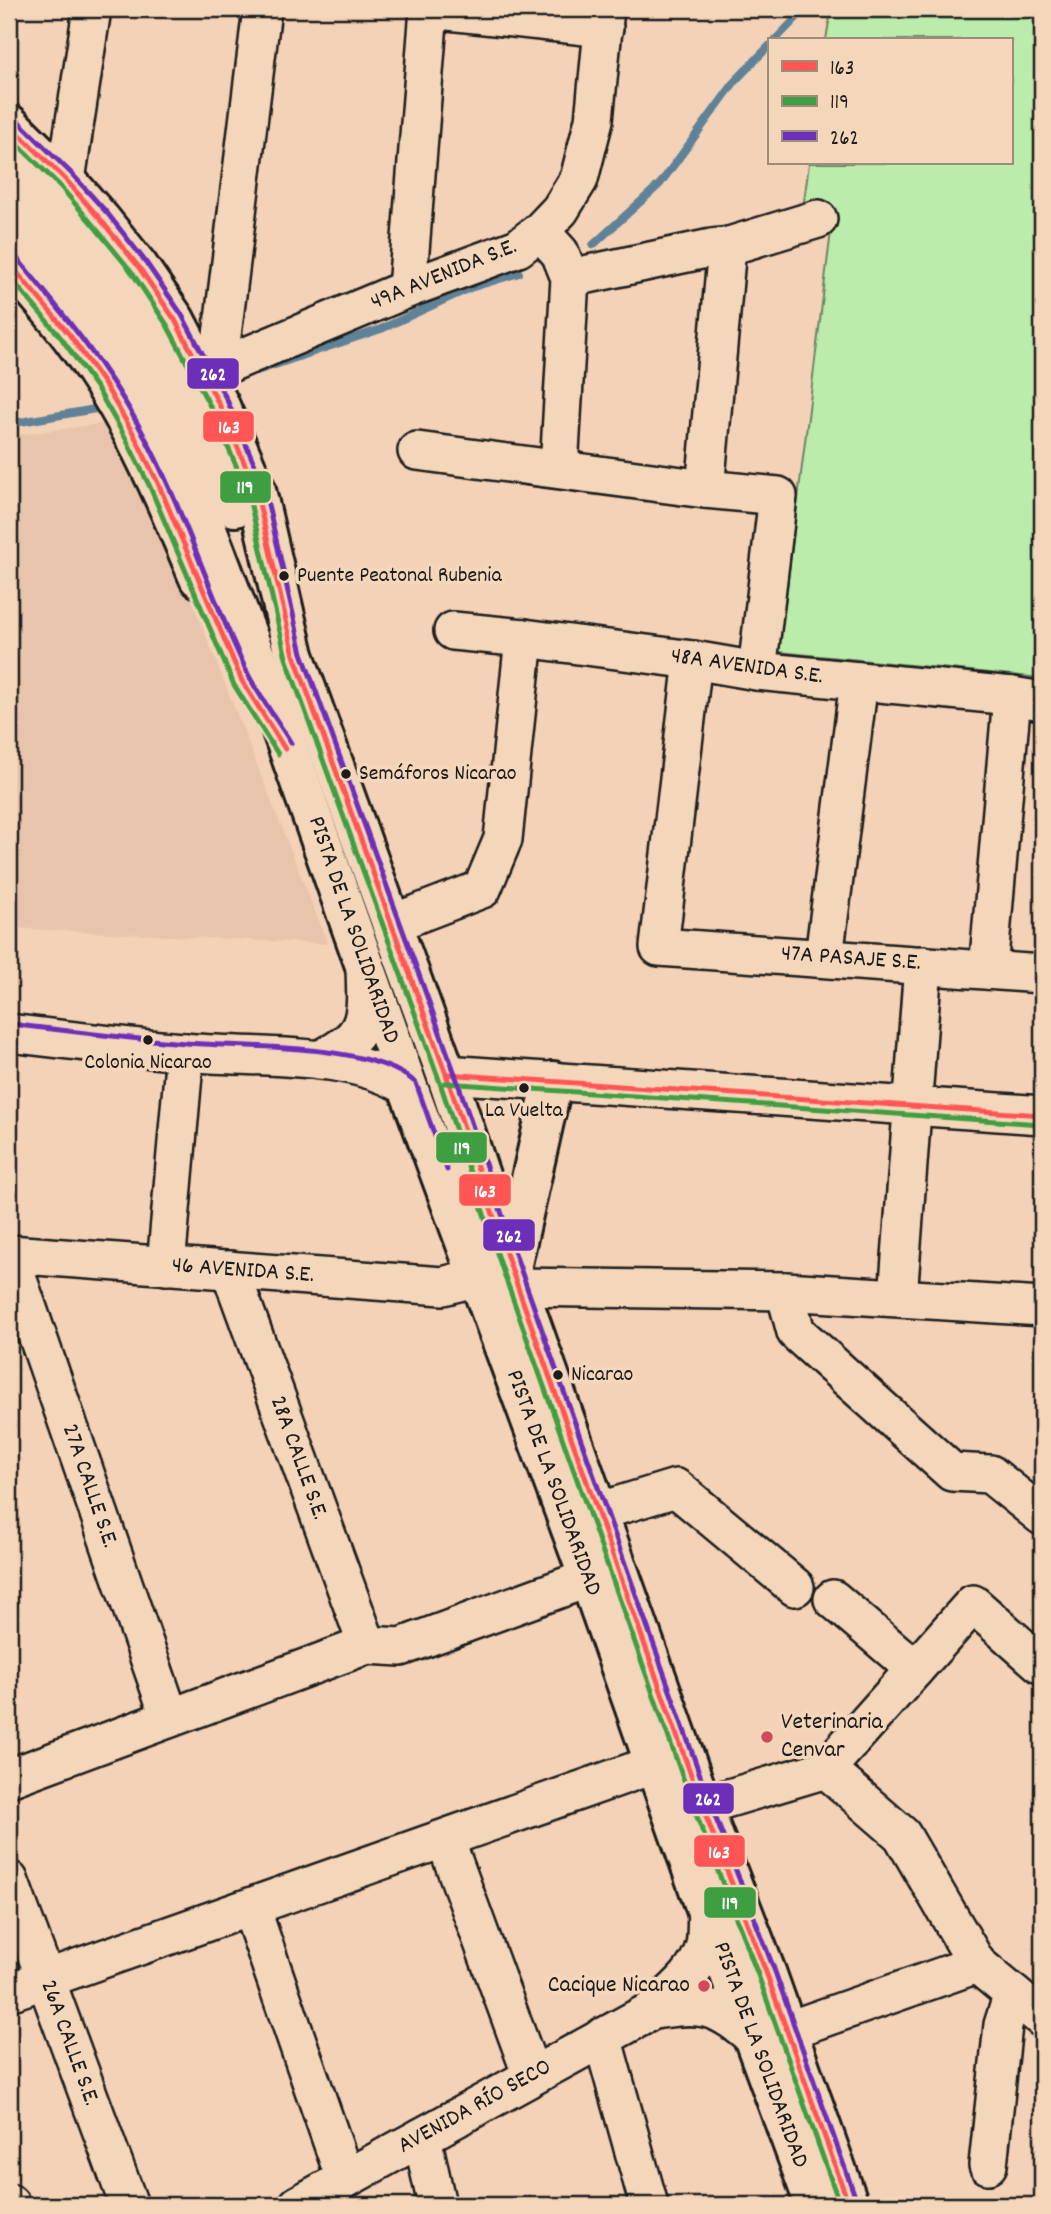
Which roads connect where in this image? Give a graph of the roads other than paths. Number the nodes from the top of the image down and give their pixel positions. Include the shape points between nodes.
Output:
1 (92, 9) edge
2 (262, 9) edge
3 (429, 9) edge
4 (605, 19) edge
5 (9, 124) edge
6 (9, 174) edge
7 (66, 180) junction
8 (9, 215) edge
9 (817, 219) dead end
10 (540, 231) junction
11 (729, 246) junction
12 (9, 263) edge
13 (570, 278) junction
14 (407, 289) junction
15 (210, 369) junction
16 (417, 451) dead end
17 (559, 469) junction
18 (204, 476) junction
19 (705, 489) junction
20 (286, 625) junction
21 (453, 631) dead end
22 (524, 638) junction
23 (693, 660) junction
24 (757, 671) junction
25 (859, 681) junction
26 (1027, 699) edge
27 (292, 760) junction
28 (391, 924) junction
29 (824, 957) junction
30 (365, 963) junction
31 (923, 965) junction
32 (988, 970) junction
33 (1042, 974) edge
34 (9, 1033) edge
35 (185, 1052) junction
36 (319, 1060) junction
37 (446, 1074) junction
38 (553, 1081) junction
39 (408, 1087) junction
40 (912, 1106) junction
41 (1042, 1115) edge
42 (9, 1254) edge
43 (166, 1266) junction
44 (230, 1270) junction
45 (502, 1277) junction
46 (785, 1291) junction
47 (898, 1297) junction
48 (1042, 1307) edge
49 (597, 1512) junction
50 (1042, 1516) edge
51 (589, 1578) junction
52 (795, 1587) dead end
53 (833, 1599) dead end
54 (367, 1645) junction
55 (1042, 1665) edge
56 (915, 1669) junction
57 (170, 1717) junction
58 (655, 1764) junction
59 (826, 1769) junction
60 (9, 1778) edge
61 (702, 1806) junction
62 (445, 1839) junction
63 (9, 1880) edge
64 (251, 1908) junction
65 (707, 1912) junction
66 (977, 1964) junction
67 (45, 1980) junction
68 (9, 1992) edge
69 (1013, 1994) junction
70 (653, 2010) junction
71 (1042, 2018) edge
72 (770, 2035) junction
73 (603, 2037) junction
74 (532, 2076) junction
75 (422, 2137) junction
76 (988, 2165) dead end
77 (345, 2179) junction
78 (129, 2205) edge
79 (298, 2205) edge
80 (437, 2205) edge
81 (649, 2205) edge
82 (815, 2205) edge
83 (849, 2205) edge

1 - 7 street
2 - 15 street
3 - 4 street
3 - 14 street
4 - 10 street, 49A AVENIDA S.E. via 594,120 579,179 561,210
5 - 7 main road, PISTA DE LA SOLIDARIDAD
6 - 18 main road via 114,293 182,401
7 - 15 main road, PISTA DE LA SOLIDARIDAD via 138,266
8 - 18 main road via 55,265 107,335 160,424
9 - 11 street
10 - 13 street via 560,253
10 - 14 street, 49A AVENIDA S.E. via 518,248
11 - 13 street
11 - 19 street
12 - 27 main road, PISTA DE LA SOLIDARIDAD via 69,334 126,421 158,483 242,681
13 - 17 street
14 - 15 street, 49A AVENIDA S.E.
15 - 20 main road, PISTA DE LA SOLIDARIDAD via 219,404 256,490
16 - 17 street
17 - 19 street
18 - 20 main road, PISTA DE LA SOLIDARIDAD
18 - 27 main road, PISTA DE LA SOLIDARIDAD via 230,587
19 - 24 street via 778,496
20 - 28 main road, PISTA DE LA SOLIDARIDAD
21 - 22 street, 48A AVENIDA S.E.
22 - 23 street, 48A AVENIDA S.E.
22 - 28 street via 503,839 482,889
23 - 24 street, 48A AVENIDA S.E.
23 - 29 street, 47A PASAJE S.E. via 659,947
24 - 25 street, 48A AVENIDA S.E.
25 - 26 street, 48A AVENIDA S.E.
25 - 29 street
26 - 32 street
27 - 30 main road, PISTA DE LA SOLIDARIDAD
28 - 37 main road, PISTA DE LA SOLIDARIDAD
29 - 31 street, 47A PASAJE S.E.
30 - 36 street via 366,1002 356,1037
30 - 39 main road, PISTA DE LA SOLIDARIDAD
31 - 32 street, 47A PASAJE S.E.
31 - 40 street
32 - 33 street, 47A PASAJE S.E.
34 - 35 street
35 - 36 street
35 - 43 street
36 - 39 street via 378,1072
37 - 38 street
37 - 45 main road, PISTA DE LA SOLIDARIDAD
38 - 40 street
38 - 45 main road
39 - 45 main road, PISTA DE LA SOLIDARIDAD
40 - 41 street
40 - 47 street
42 - 43 street, 46 AVENIDA S.E.
42 - 57 street, 27A CALLE S.E.
43 - 44 street, 46 AVENIDA S.E.
44 - 45 street, 46 AVENIDA S.E. via 443,1286
44 - 54 street, 28A CALLE S.E.
45 - 46 street, 46 AVENIDA S.E.
45 - 49 main road, PISTA DE LA SOLIDARIDAD
45 - 51 main road, PISTA DE LA SOLIDARIDAD
46 - 47 street, 46 AVENIDA S.E.
46 - 50 street via 796,1332 952,1472 990,1474
47 - 48 street, 46 AVENIDA S.E.
49 - 52 street via 676,1488
49 - 61 main road, PISTA DE LA SOLIDARIDAD
51 - 54 street via 401,1647
51 - 58 main road, PISTA DE LA SOLIDARIDAD
53 - 56 street
54 - 57 street
55 - 56 street via 974,1604
56 - 59 street
57 - 60 street
58 - 62 street
58 - 65 main road, PISTA DE LA SOLIDARIDAD
59 - 61 street
59 - 66 street via 902,1835
61 - 72 main road, PISTA DE LA SOLIDARIDAD via 766,1972
62 - 64 street
62 - 74 street
63 - 67 street, 26A CALLE S.E.
64 - 67 street
64 - 77 street
65 - 70 street, AVENIDA RÍO SECO via 699,1960 679,1987
65 - 72 main road, PISTA DE LA SOLIDARIDAD
66 - 69 street
66 - 72 street
67 - 68 street
67 - 78 street, 26A CALLE S.E.
69 - 71 street
69 - 76 street via 1003,2025
70 - 72 street, AVENIDA RÍO SECO via 704,2006
70 - 73 street, AVENIDA RÍO SECO
72 - 82 main road, PISTA DE LA SOLIDARIDAD
72 - 83 main road, PISTA DE LA SOLIDARIDAD
73 - 74 street, AVENIDA RÍO SECO
73 - 81 street
74 - 75 street, AVENIDA RÍO SECO
75 - 77 street, AVENIDA RÍO SECO
75 - 80 street
77 - 79 street, AVENIDA RÍO SECO

